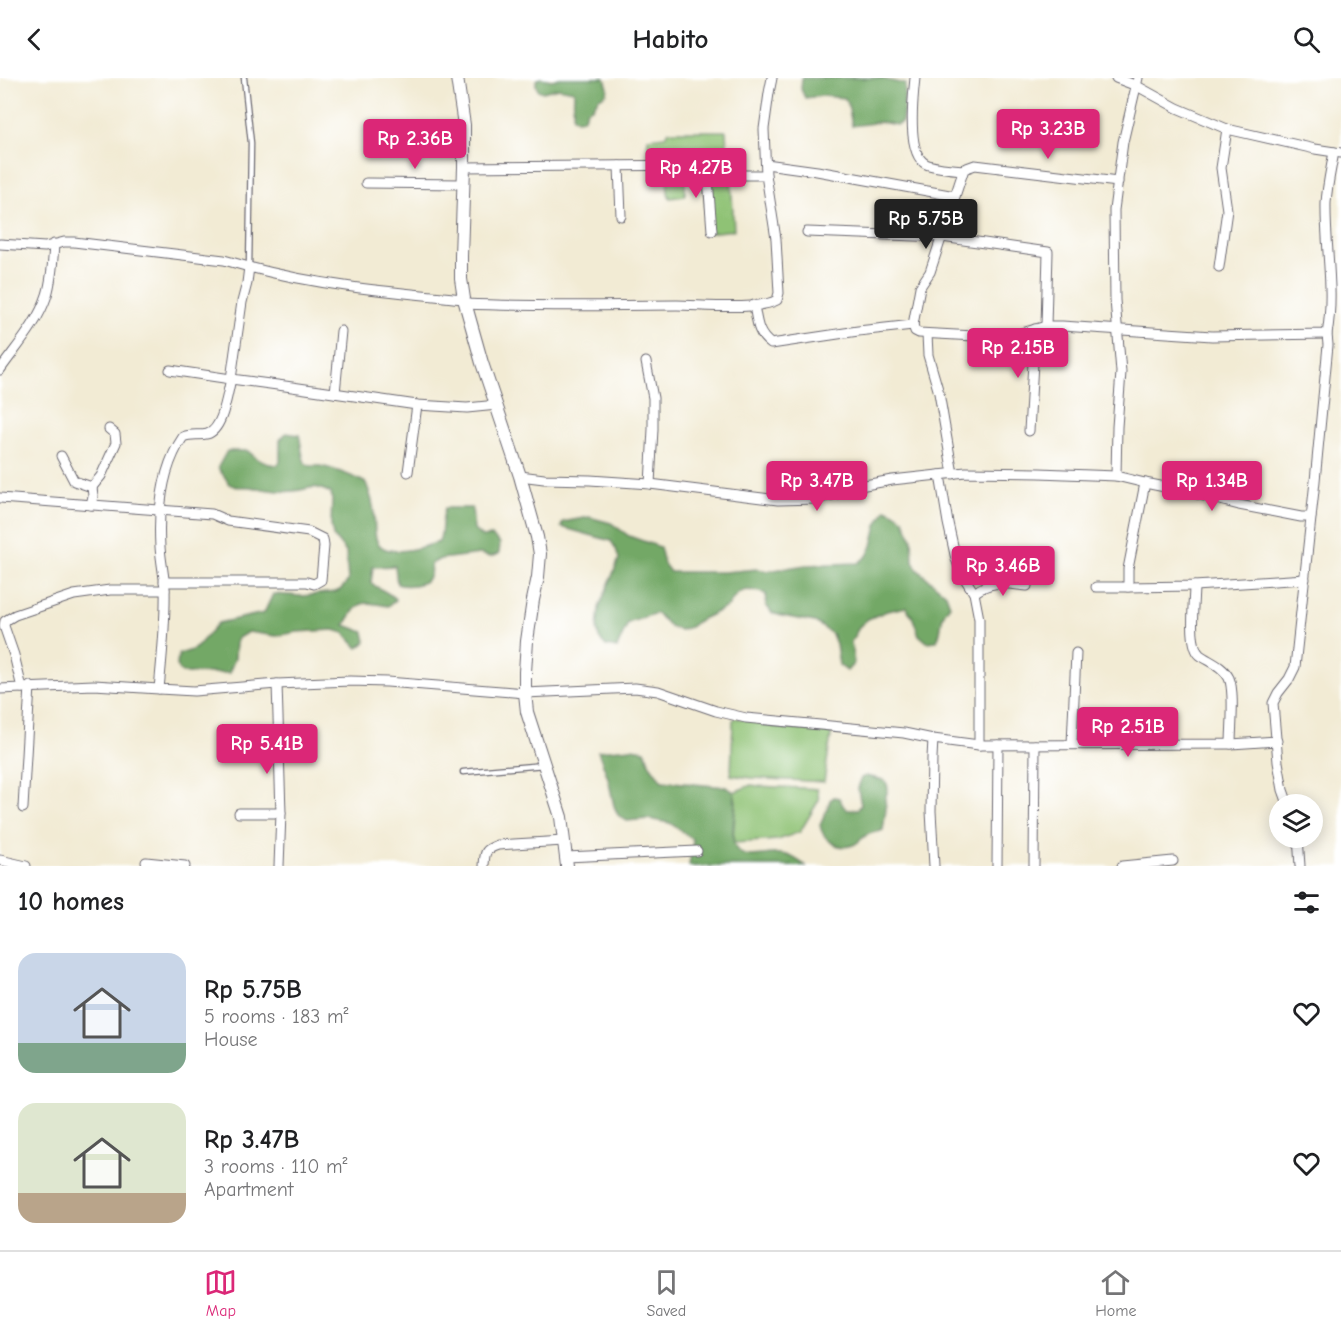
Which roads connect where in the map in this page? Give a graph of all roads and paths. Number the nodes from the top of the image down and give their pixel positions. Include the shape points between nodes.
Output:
1 (244, 78) edge
2 (457, 78) edge
3 (772, 78) edge
4 (915, 78) edge
5 (1116, 78) edge
6 (1138, 82) edge
7 (1227, 129) junction
8 (1338, 152) edge
9 (766, 164) junction
10 (707, 165) junction
11 (619, 166) junction
12 (464, 167) junction
13 (963, 170) junction
14 (766, 175) junction
15 (1118, 182) junction
16 (366, 183) dead end
17 (463, 184) junction
18 (955, 196) junction
19 (621, 216) dead end
20 (712, 231) dead end
21 (807, 232) dead end
22 (942, 237) junction
23 (0, 244) edge
24 (54, 244) junction
25 (249, 267) junction
26 (1219, 267) dead end
27 (464, 301) junction
28 (754, 305) junction
29 (913, 325) junction
30 (1046, 326) junction
31 (1035, 329) junction
32 (1118, 330) junction
33 (341, 331) dead end
34 (927, 334) junction
35 (1327, 334) junction
36 (646, 362) dead end
37 (0, 370) edge
38 (170, 370) dead end
39 (231, 380) junction
40 (335, 393) junction
41 (417, 405) junction
42 (497, 405) junction
43 (109, 429) dead end
44 (1029, 431) dead end
45 (61, 456) dead end
46 (408, 472) dead end
47 (953, 474) junction
48 (940, 475) junction
49 (520, 476) junction
50 (1116, 476) junction
51 (1145, 483) junction
52 (650, 484) junction
53 (92, 487) junction
54 (0, 498) edge
55 (91, 506) junction
56 (160, 510) junction
57 (1311, 517) junction
58 (1305, 579) junction
59 (164, 586) junction
60 (1027, 586) dead end
61 (1128, 586) junction
62 (1194, 586) junction
63 (1096, 587) dead end
64 (974, 593) junction
65 (1076, 653) dead end
66 (277, 684) junction
67 (26, 687) junction
68 (0, 689) edge
69 (159, 689) junction
70 (525, 693) junction
71 (933, 739) junction
72 (1276, 741) junction
73 (1072, 744) junction
74 (1231, 744) junction
75 (979, 745) junction
76 (998, 745) junction
77 (1035, 745) junction
78 (544, 765) junction
79 (463, 772) dead end
80 (1284, 794) edge
81 (23, 808) dead end
82 (238, 813) dead end
83 (281, 813) junction
84 (564, 841) junction
85 (1299, 848) edge
86 (697, 851) dead end
87 (0, 860) edge
88 (567, 861) edge
89 (1173, 861) dead end
90 (146, 862) dead end
91 (26, 866) edge
92 (185, 866) edge
93 (279, 866) edge
94 (484, 866) edge
95 (934, 866) edge
96 (997, 866) edge
97 (1034, 866) edge
98 (1122, 866) edge
99 (1300, 866) edge

1 - 25 lane via 250,144
2 - 12 street via 464,125
3 - 9 street via 764,129
4 - 13 street via 912,133 920,160 927,165
5 - 6 street
6 - 7 street via 1177,108
6 - 15 street
7 - 8 street
7 - 26 street via 1221,168 1227,210
8 - 35 street via 1326,201 1331,314
9 - 14 street
9 - 18 street
10 - 11 street
10 - 14 street via 744,175
10 - 20 street
11 - 12 street
11 - 19 street
12 - 17 street
13 - 15 street via 975,165
13 - 18 street
14 - 28 street via 779,293 771,303
15 - 32 street via 1114,210
16 - 17 street
17 - 27 street
18 - 22 street
21 - 22 street
22 - 29 street via 920,288
22 - 30 street via 1048,252
23 - 24 street
24 - 25 street via 74,242 224,260
24 - 37 street via 47,294 39,313
25 - 27 street via 354,288
25 - 39 street
27 - 28 street via 566,307
27 - 42 street
28 - 29 street via 759,329 771,344
29 - 34 street via 915,331
30 - 31 street
30 - 32 street
31 - 34 street via 993,338
31 - 44 street
32 - 35 street via 1212,336
32 - 50 street via 1121,372
33 - 40 street
34 - 47 street
35 - 57 street
36 - 52 street via 653,398
38 - 39 street
39 - 40 street
39 - 56 street via 221,419 213,432 187,435 179,444
40 - 41 street
41 - 42 street
41 - 46 street
42 - 49 street
43 - 53 street via 115,434 116,443
45 - 53 street via 74,481
47 - 48 street
47 - 50 street
48 - 52 street via 892,480 798,500
48 - 64 street via 956,559
49 - 52 street
49 - 70 street via 540,554 527,641
50 - 51 street
51 - 57 street
51 - 61 street
53 - 55 street
54 - 55 street
55 - 56 street
56 - 59 street
56 - 59 street via 212,514 228,521 309,532 323,539 324,546 321,580 314,584
57 - 58 street
58 - 62 street
58 - 72 street via 1295,667 1273,703
59 - 67 street via 74,595 5,621
59 - 69 street
60 - 64 street via 990,584
61 - 62 street
61 - 63 street
62 - 74 street via 1193,642 1198,653 1217,664 1228,677
64 - 75 street via 979,618
65 - 73 street
66 - 69 street via 194,691
66 - 70 street via 378,682
66 - 83 street
67 - 68 street
67 - 69 street via 93,685
67 - 81 street
70 - 71 street via 635,688 658,691 746,718
70 - 78 street
71 - 75 street
71 - 95 street
72 - 74 street
72 - 80 street
73 - 74 street
73 - 77 street
75 - 76 street
76 - 77 street
76 - 96 street
77 - 97 street
78 - 79 lane
78 - 84 street
82 - 83 street
83 - 93 street
84 - 88 street
84 - 94 street via 498,845 484,854
85 - 99 street
86 - 88 street
87 - 91 street
89 - 98 street
90 - 92 street

